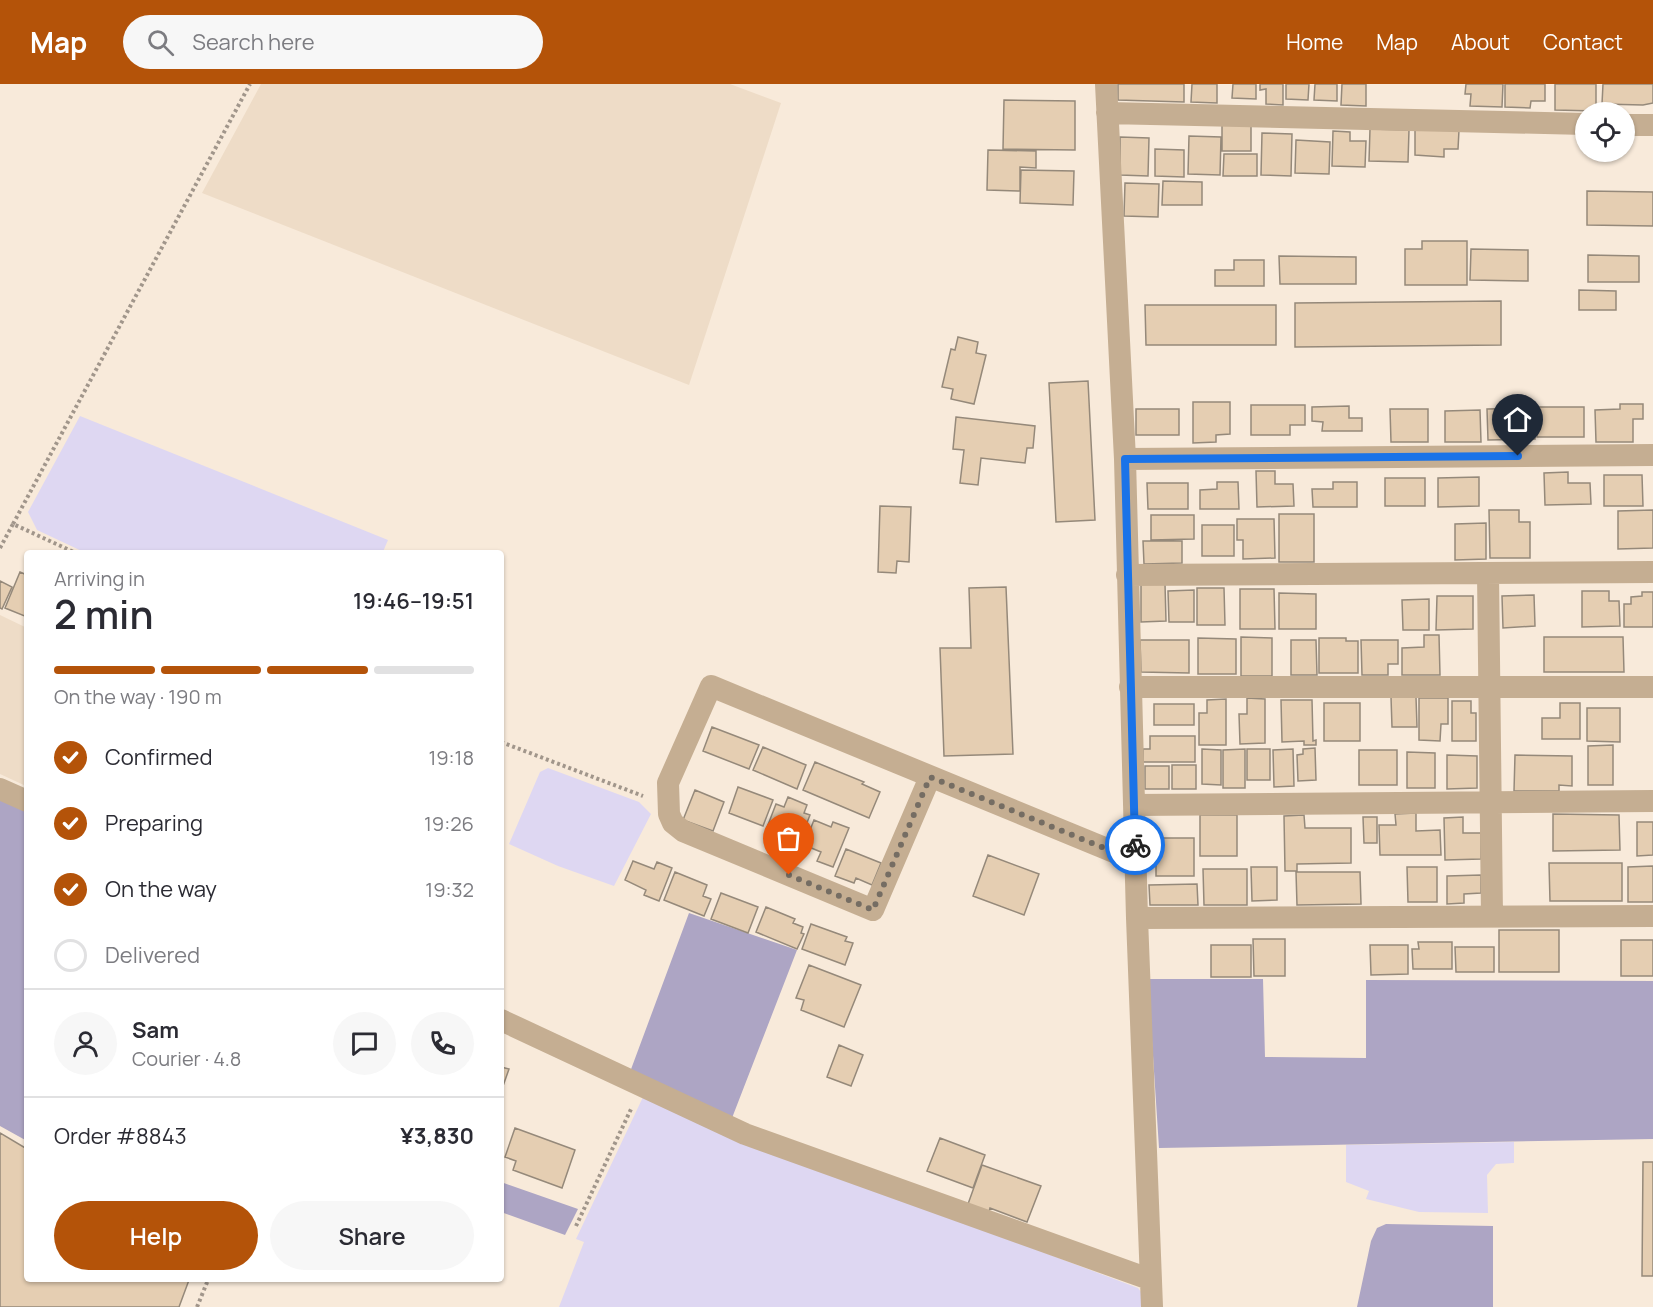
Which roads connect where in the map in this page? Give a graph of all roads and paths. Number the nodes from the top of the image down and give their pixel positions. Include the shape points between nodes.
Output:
1 (250, 84) edge
2 (1106, 84) edge
3 (1107, 113) junction
4 (1575, 124) edge
5 (1635, 125) edge
6 (1653, 125) edge
7 (1653, 455) edge
8 (1125, 459) junction
9 (13, 524) junction
10 (0, 548) edge
11 (69, 550) edge
12 (1653, 572) edge
13 (1488, 573) junction
14 (1127, 575) junction
15 (1130, 687) junction
16 (1490, 687) junction
17 (1653, 687) edge
18 (504, 743) edge
19 (930, 777) junction
20 (0, 789) edge
21 (24, 800) edge
22 (1653, 801) edge
23 (1492, 802) junction
24 (1134, 804) junction
25 (669, 806) junction
26 (1136, 861) junction
27 (1492, 916) junction
28 (1653, 916) edge
29 (1137, 918) junction
30 (504, 1021) edge
31 (641, 1087) junction
32 (576, 1226) dead end
33 (1149, 1279) junction
34 (207, 1282) edge
35 (197, 1307) edge
36 (1152, 1307) edge

1 - 9 path
2 - 3 street
3 - 4 street
3 - 8 street
5 - 6 street
7 - 8 street
8 - 14 street
9 - 10 path
9 - 11 path
12 - 13 street
13 - 14 street
13 - 16 street
14 - 15 street
15 - 16 street
15 - 24 street
16 - 17 street
16 - 23 street
18 - 25 path
19 - 25 street via 711,686 669,783
19 - 25 street via 873,910 683,831 673,823
19 - 26 street
20 - 21 street
22 - 23 street
23 - 24 street
23 - 27 street
24 - 26 street
26 - 29 street
27 - 28 street
27 - 29 street
29 - 33 street
30 - 31 street
31 - 32 path
31 - 33 street via 745,1134
33 - 36 street
34 - 35 path

